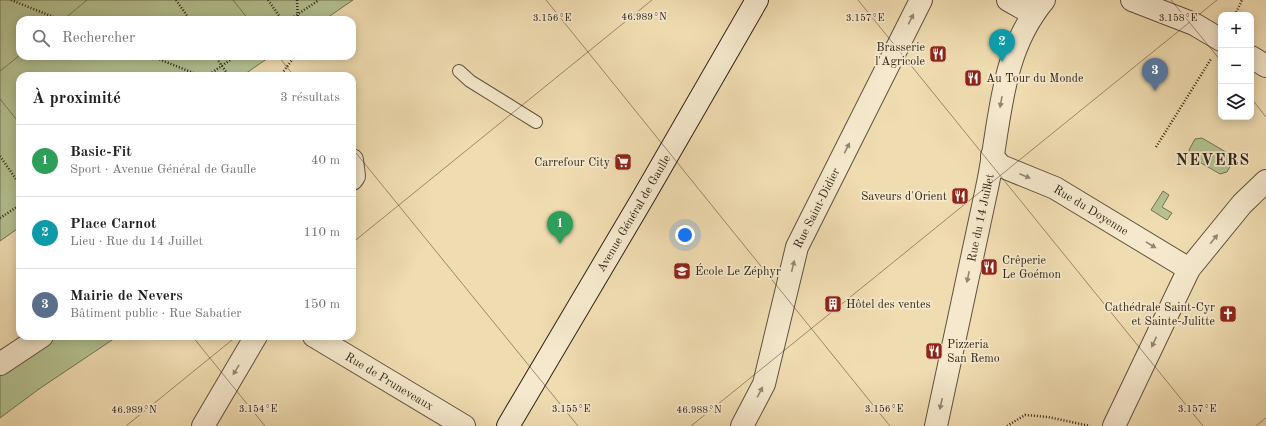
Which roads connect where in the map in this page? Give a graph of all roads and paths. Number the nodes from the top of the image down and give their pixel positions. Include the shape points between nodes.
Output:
1 (11, 0) edge
2 (176, 0) edge
3 (268, 0) edge
4 (297, 0) edge
5 (319, 0) edge
6 (757, 0) edge
7 (921, 0) edge
8 (1008, 0) edge
9 (1132, 0) edge
10 (1242, 0) edge
11 (1039, 7) edge
12 (1236, 12) edge
13 (298, 14) junction
14 (51, 16) edge
15 (187, 16) edge
16 (279, 16) edge
17 (295, 16) edge
18 (1217, 47) edge
19 (1254, 59) edge
20 (161, 60) edge
21 (218, 60) edge
22 (230, 60) edge
23 (292, 60) edge
24 (222, 66) junction
25 (1266, 66) edge
26 (458, 71) dead end
27 (191, 72) edge
28 (213, 72) edge
29 (226, 72) edge
30 (283, 72) edge
31 (536, 122) dead end
32 (1156, 147) dead end
33 (0, 156) edge
34 (992, 156) junction
35 (16, 179) edge
36 (1266, 181) edge
37 (16, 208) edge
38 (0, 218) edge
39 (1189, 269) junction
40 (36, 340) edge
41 (254, 340) edge
42 (321, 340) edge
43 (0, 364) edge
44 (203, 426) edge
45 (464, 426) edge
46 (508, 426) edge
47 (742, 426) edge
48 (936, 426) edge
49 (1007, 426) edge
50 (1090, 426) edge
51 (1114, 426) edge

1 - 14 path
2 - 15 path
3 - 16 path
4 - 13 path
5 - 13 path
6 - 46 street, Avenue Général de Gaulle
47 -> 7 street, Rue Saint-Didier via 764,384 797,247
8 - 11 street
9 - 18 street via 1194,24
10 - 12 path
11 -> 34 street, Rue du 14 Juillet via 1020,34 1015,48 1002,96
13 - 17 path
18 - 32 path
19 - 25 street
20 - 27 path
21 - 24 path
22 - 24 path
23 - 30 path
24 - 28 path
24 - 29 path
26 - 31 lane
33 - 35 path
34 -> 39 street, Rue du Doyenne via 1001,166 1056,188
34 -> 48 street, Rue du 14 Juillet
39 -> 36 street via 1242,204
37 - 38 path
39 -> 51 street
40 - 43 street
41 -> 44 street
42 - 45 street, Rue de Pruneveaux
49 - 50 path via 1025,415

